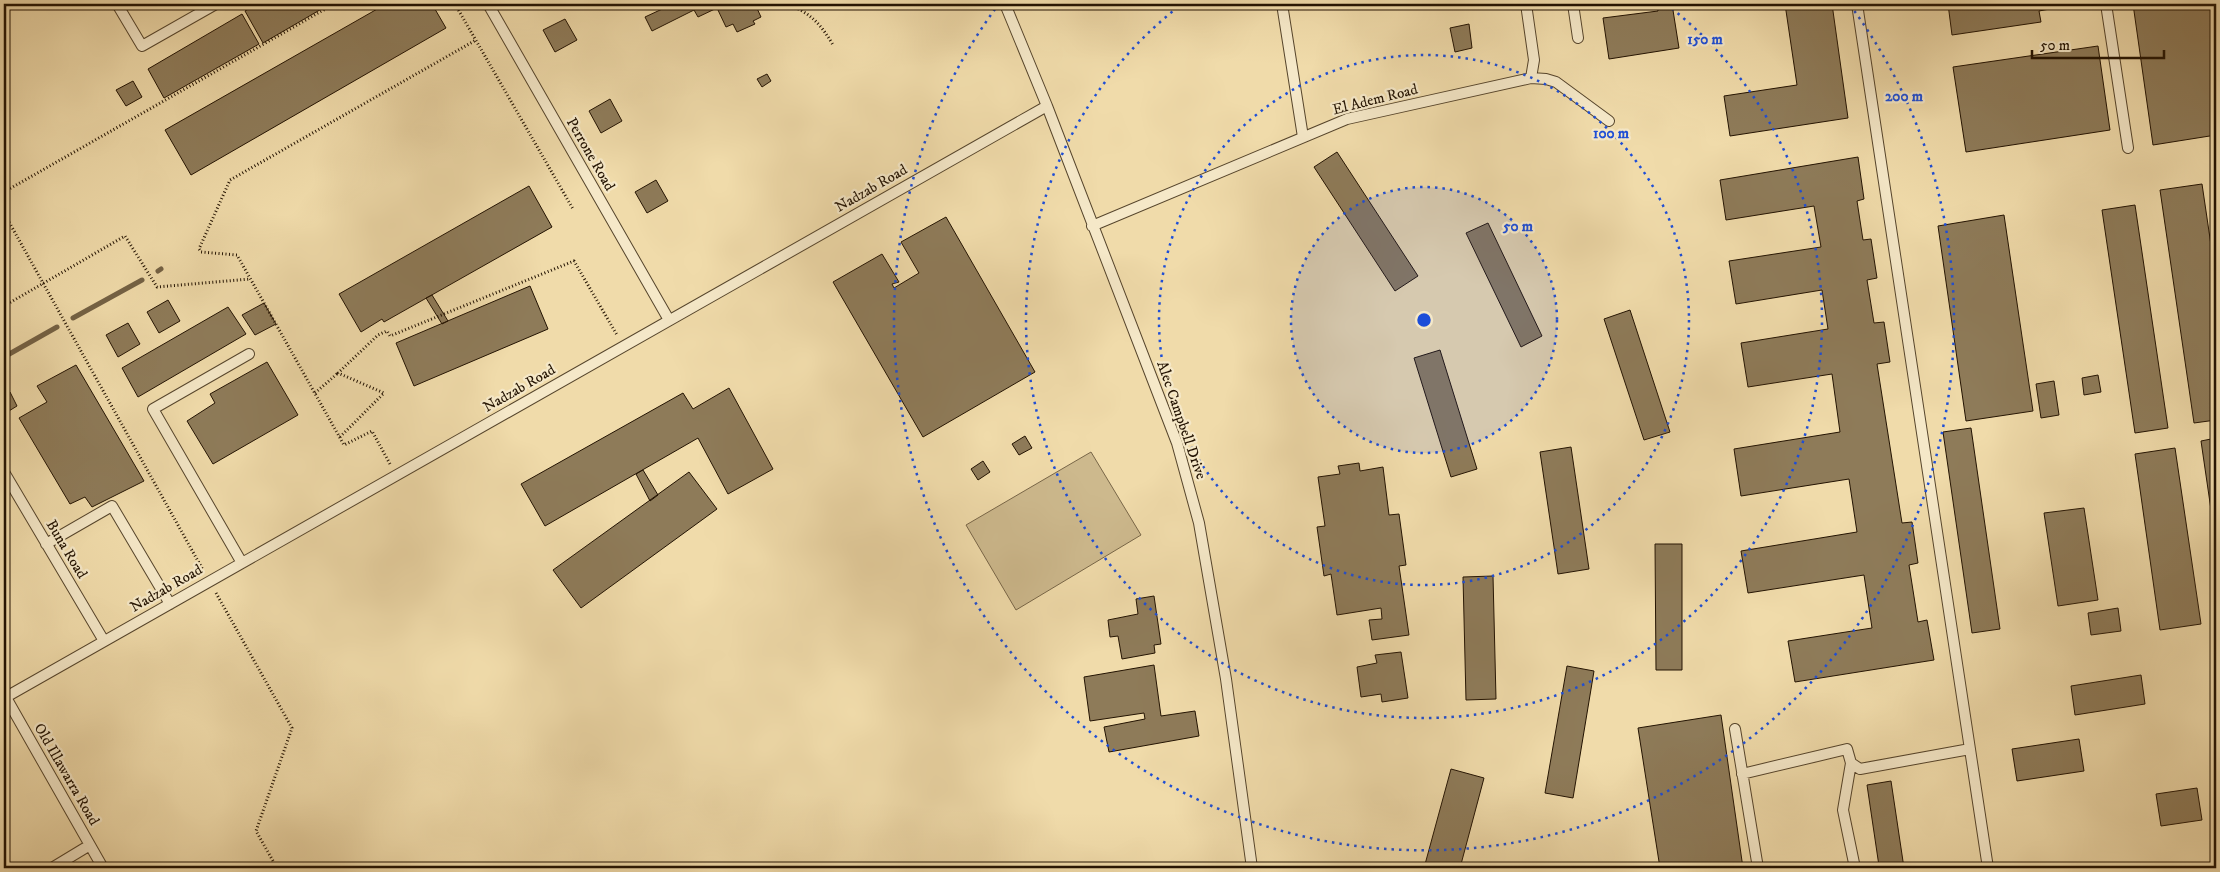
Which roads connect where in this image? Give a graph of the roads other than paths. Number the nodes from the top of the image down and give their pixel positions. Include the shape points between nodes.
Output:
1 (117, 4) edge
2 (216, 4) edge
3 (488, 4) edge
4 (1005, 4) edge
5 (1282, 4) edge
6 (1526, 4) edge
7 (1574, 4) edge
8 (1857, 4) edge
9 (2106, 4) edge
10 (1578, 38) dead end
11 (1531, 78) junction
12 (1046, 106) junction
13 (1609, 121) dead end
14 (1303, 137) junction
15 (2128, 148) dead end
16 (1092, 226) junction
17 (668, 320) junction
18 (249, 354) dead end
19 (4, 472) edge
20 (46, 544) junction
21 (242, 563) junction
22 (170, 604) junction
23 (104, 641) junction
24 (5, 696) edge
25 (1735, 729) dead end
26 (1970, 749) junction
27 (1850, 763) junction
28 (1742, 774) junction
29 (90, 845) junction
30 (52, 868) edge
31 (103, 868) edge
32 (1252, 868) edge
33 (1758, 868) edge
34 (1855, 868) edge
35 (1988, 868) edge

1 - 2 lane via 142,46
3 - 17 lane, Perrone Road
4 - 12 lane, Alec Campbell Drive
5 - 14 lane
6 - 11 lane via 1534,60
7 - 10 lane
8 - 26 lane
9 - 15 lane
11 - 13 lane, El Adem Road via 1556,82
11 - 14 lane, El Adem Road via 1347,118
12 - 16 lane, Alec Campbell Drive
12 - 17 lane, Nadzab Road
14 - 16 lane, El Adem Road
16 - 32 lane, Alec Campbell Drive via 1177,444 1199,523 1226,679
17 - 21 lane, Nadzab Road
18 - 21 lane via 153,409
19 - 20 lane, Buna Road
20 - 22 lane via 112,506
20 - 23 lane, Buna Road
21 - 22 lane, Nadzab Road
22 - 23 lane, Nadzab Road
23 - 24 lane, Nadzab Road
24 - 29 lane, Old Illawarra Road
25 - 28 lane
26 - 27 lane via 1860,769
26 - 35 lane
27 - 28 lane via 1847,749
27 - 34 lane via 1843,810
28 - 33 lane
29 - 30 lane
29 - 31 lane, Old Illawarra Road

